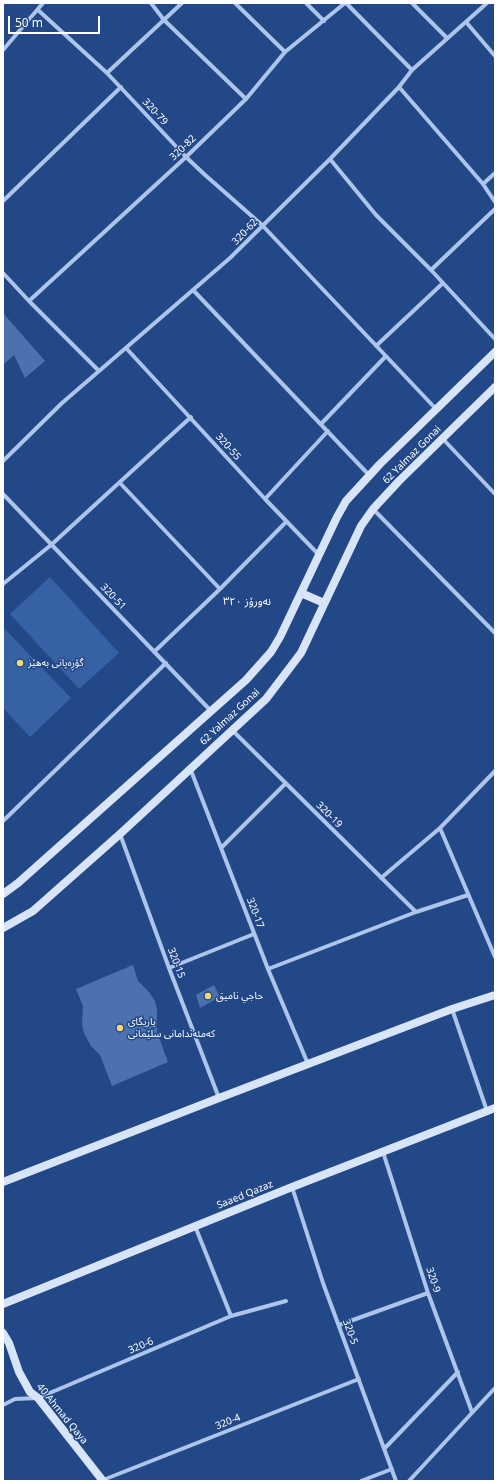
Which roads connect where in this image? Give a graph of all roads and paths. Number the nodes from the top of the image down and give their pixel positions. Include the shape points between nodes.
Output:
1 (43, 3) edge
2 (151, 3) edge
3 (182, 3) edge
4 (235, 3) edge
5 (306, 3) edge
6 (346, 3) edge
7 (412, 3) edge
8 (487, 3) edge
9 (38, 10) junction
10 (164, 20) junction
11 (324, 21) junction
12 (466, 22) junction
13 (447, 38) junction
14 (3, 50) edge
15 (285, 52) junction
16 (495, 56) edge
17 (412, 70) junction
18 (107, 73) junction
19 (121, 87) junction
20 (399, 87) junction
21 (246, 98) junction
22 (186, 157) junction
23 (330, 159) junction
24 (495, 173) edge
25 (483, 184) junction
26 (3, 201) edge
27 (495, 202) edge
28 (495, 210) edge
29 (262, 225) junction
30 (431, 270) junction
31 (3, 272) edge
32 (443, 283) junction
33 (193, 290) junction
34 (28, 301) junction
35 (495, 339) edge
36 (376, 346) junction
37 (126, 348) junction
38 (495, 352) edge
39 (386, 356) junction
40 (99, 371) junction
41 (495, 387) edge
42 (436, 409) junction
43 (190, 417) junction
44 (320, 424) junction
45 (328, 431) junction
46 (442, 438) junction
47 (3, 461) edge
48 (370, 475) junction
49 (120, 483) junction
50 (3, 494) edge
51 (495, 494) edge
52 (265, 499) junction
53 (373, 509) junction
54 (286, 522) junction
55 (51, 545) junction
56 (319, 555) junction
57 (3, 584) edge
58 (220, 589) junction
59 (301, 593) junction
60 (324, 603) junction
61 (495, 633) edge
62 (155, 651) junction
63 (166, 663) junction
64 (211, 711) junction
65 (232, 729) junction
66 (190, 767) junction
67 (495, 771) edge
68 (493, 776) edge
69 (286, 783) junction
70 (3, 820) edge
71 (440, 828) junction
72 (120, 834) junction
73 (221, 848) junction
74 (381, 878) junction
75 (3, 894) edge
76 (468, 895) junction
77 (416, 912) junction
78 (3, 928) edge
79 (254, 934) junction
80 (495, 957) edge
81 (169, 968) junction
82 (268, 969) junction
83 (495, 995) edge
84 (452, 1009) junction
85 (308, 1064) junction
86 (219, 1098) junction
87 (495, 1108) edge
88 (487, 1112) junction
89 (383, 1152) junction
90 (3, 1182) edge
91 (292, 1187) junction
92 (195, 1226) junction
93 (428, 1293) junction
94 (286, 1301) dead end
95 (3, 1304) edge
96 (231, 1316) junction
97 (339, 1325) junction
98 (3, 1333) edge
99 (458, 1372) junction
100 (359, 1379) junction
101 (495, 1388) edge
102 (38, 1398) junction
103 (3, 1404) edge
104 (472, 1412) junction
105 (385, 1448) junction
106 (392, 1469) junction
107 (103, 1481) edge
108 (361, 1481) edge
109 (396, 1481) edge
110 (409, 1481) edge

1 - 9 street
2 - 10 street
3 - 10 street
4 - 15 street
5 - 11 street
6 - 11 street, 320-82
6 - 17 street
7 - 13 street
8 - 12 street, 320-62
9 - 14 street
9 - 18 street, 320-79
10 - 18 street
10 - 21 street
11 - 15 street, 320-82
12 - 13 street, 320-62
12 - 16 street
13 - 17 street, 320-62
15 - 21 street, 320-82
17 - 20 street, 320-62
18 - 19 street, 320-79
19 - 22 street, 320-79
19 - 26 street
20 - 23 street, 320-62
20 - 25 street
21 - 22 street, 320-82
22 - 29 street, 320-79
22 - 34 street, 320-82
23 - 29 street, 320-62
23 - 30 street via 376,215
24 - 25 street
25 - 27 street
28 - 30 street
29 - 33 street, 320-62 via 230,258
29 - 36 street, 320-79
30 - 32 street
31 - 34 street
32 - 35 street
32 - 36 street
33 - 37 street, 320-62
33 - 44 street
34 - 40 street
36 - 39 street, 320-79
37 - 40 street, 320-62
37 - 43 street, 320-55
38 - 42 main road, 62 Yalmaz Gonai
39 - 42 street, 320-79
39 - 44 street
40 - 47 street, 320-62
41 - 46 main road, 62 Yalmaz Gonai
42 - 48 main road, 62 Yalmaz Gonai
43 - 49 street
43 - 52 street, 320-55
44 - 45 street
45 - 48 street
45 - 52 street
46 - 51 street
46 - 53 main road, 62 Yalmaz Gonai
48 - 56 main road, 62 Yalmaz Gonai via 346,501
49 - 55 street
49 - 58 street
50 - 55 street, 320-51
52 - 54 street, 320-55
53 - 60 main road, 62 Yalmaz Gonai via 361,526
53 - 61 street
54 - 56 street, 320-55
54 - 58 street
55 - 57 street
55 - 62 street, 320-51
56 - 59 main road, 62 Yalmaz Gonai
58 - 62 street
59 - 60 main road
59 - 64 main road, 62 Yalmaz Gonai via 271,652 246,680
60 - 65 main road, 62 Yalmaz Gonai via 301,653 266,699
62 - 63 street, 320-51
63 - 64 street, 320-51
63 - 70 street
64 - 75 main road, 62 Yalmaz Gonai via 18,884
65 - 66 main road, 62 Yalmaz Gonai
65 - 69 street, 320-19
66 - 72 main road, 62 Yalmaz Gonai
66 - 73 street, 320-17
67 - 68 street
68 - 71 street
69 - 73 street
69 - 74 street, 320-19
71 - 74 street
71 - 76 street
72 - 78 main road, 62 Yalmaz Gonai via 33,911
72 - 81 street, 320-15
73 - 79 street, 320-17
74 - 77 street, 320-19
76 - 77 street
76 - 80 street
77 - 82 street
79 - 81 street
79 - 82 street, 320-17
81 - 86 street, 320-15
82 - 85 street, 320-17
83 - 84 main road
84 - 85 main road
84 - 88 street
85 - 86 main road
86 - 90 main road
87 - 88 main road, Saaed Qazaz
88 - 89 main road, Saaed Qazaz
89 - 91 main road, Saaed Qazaz
89 - 93 street, 320-9
91 - 92 main road, Saaed Qazaz
91 - 97 street, 320-5
92 - 95 main road, Saaed Qazaz
92 - 96 street
93 - 97 street
93 - 99 street, 320-9
94 - 96 street, 320-6
96 - 102 street, 320-6
97 - 100 street, 320-5
98 - 102 main road, 40 Ahmad Qaya via 25,1383 30,1392
99 - 104 street, 320-9
99 - 105 street
100 - 105 street, 320-5
100 - 107 street, 320-4
101 - 104 street
102 - 103 street, 320-6 via 15,1399
102 - 107 main road, 40 Ahmad Qaya
104 - 110 street
105 - 106 street, 320-5
106 - 108 street
106 - 109 street, 320-5

